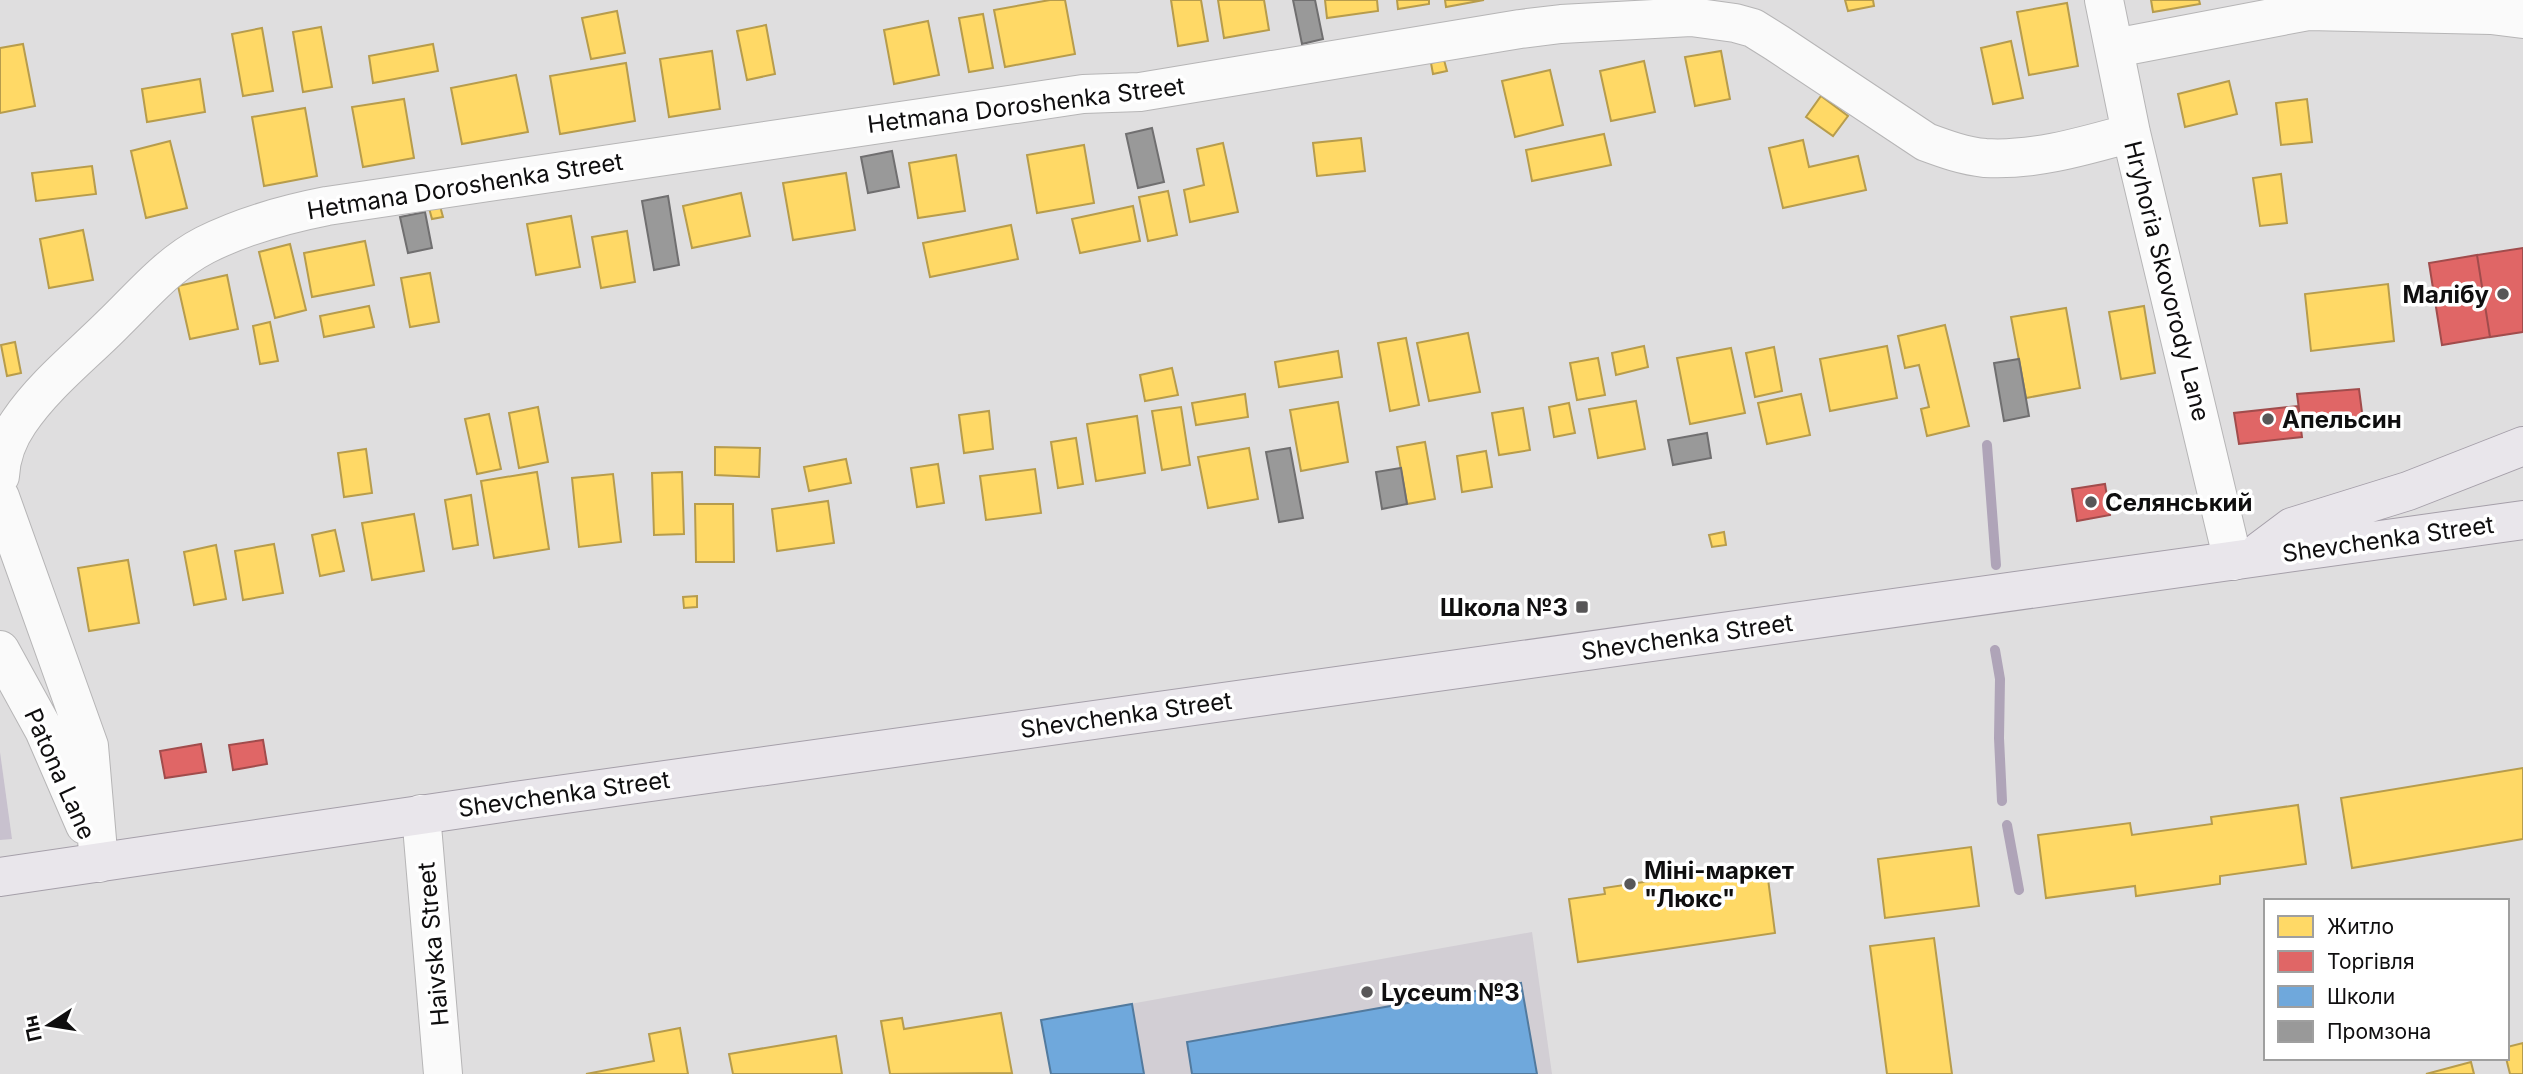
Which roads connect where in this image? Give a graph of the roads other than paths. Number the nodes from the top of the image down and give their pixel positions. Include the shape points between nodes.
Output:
1 (2104, 0) edge
2 (2523, 19) edge
3 (2115, 48) junction
4 (2131, 133) junction
5 (2523, 446) edge
6 (0, 476) edge
7 (0, 498) edge
8 (2523, 520) edge
9 (2243, 559) junction
10 (0, 650) edge
11 (421, 814) junction
12 (99, 863) junction
13 (2, 877) edge
14 (443, 1074) edge

1 - 3 street, Hryhoria Skovorody Lane
2 - 3 street via 2308,10
3 - 4 street, Hryhoria Skovorody Lane
4 - 6 street, Hetmana Doroshenka Street via 2066,151 1986,158 1951,151 1926,142 1753,29 1717,19 1663,19 1520,29 1140,93 1083,94 327,206 285,215 205,245 174,266 19,422 1,457
4 - 9 street, Hryhoria Skovorody Lane
5 - 9 main road, Shevchenka Street via 2407,491 2292,527
7 - 12 street via 89,747
8 - 9 main road, Shevchenka Street
9 - 11 main road, Shevchenka Street
10 - 12 street, Patona Lane via 44,730
11 - 12 main road, Shevchenka Street
11 - 14 street, Haivska Street
12 - 13 main road, Shevchenka Street

